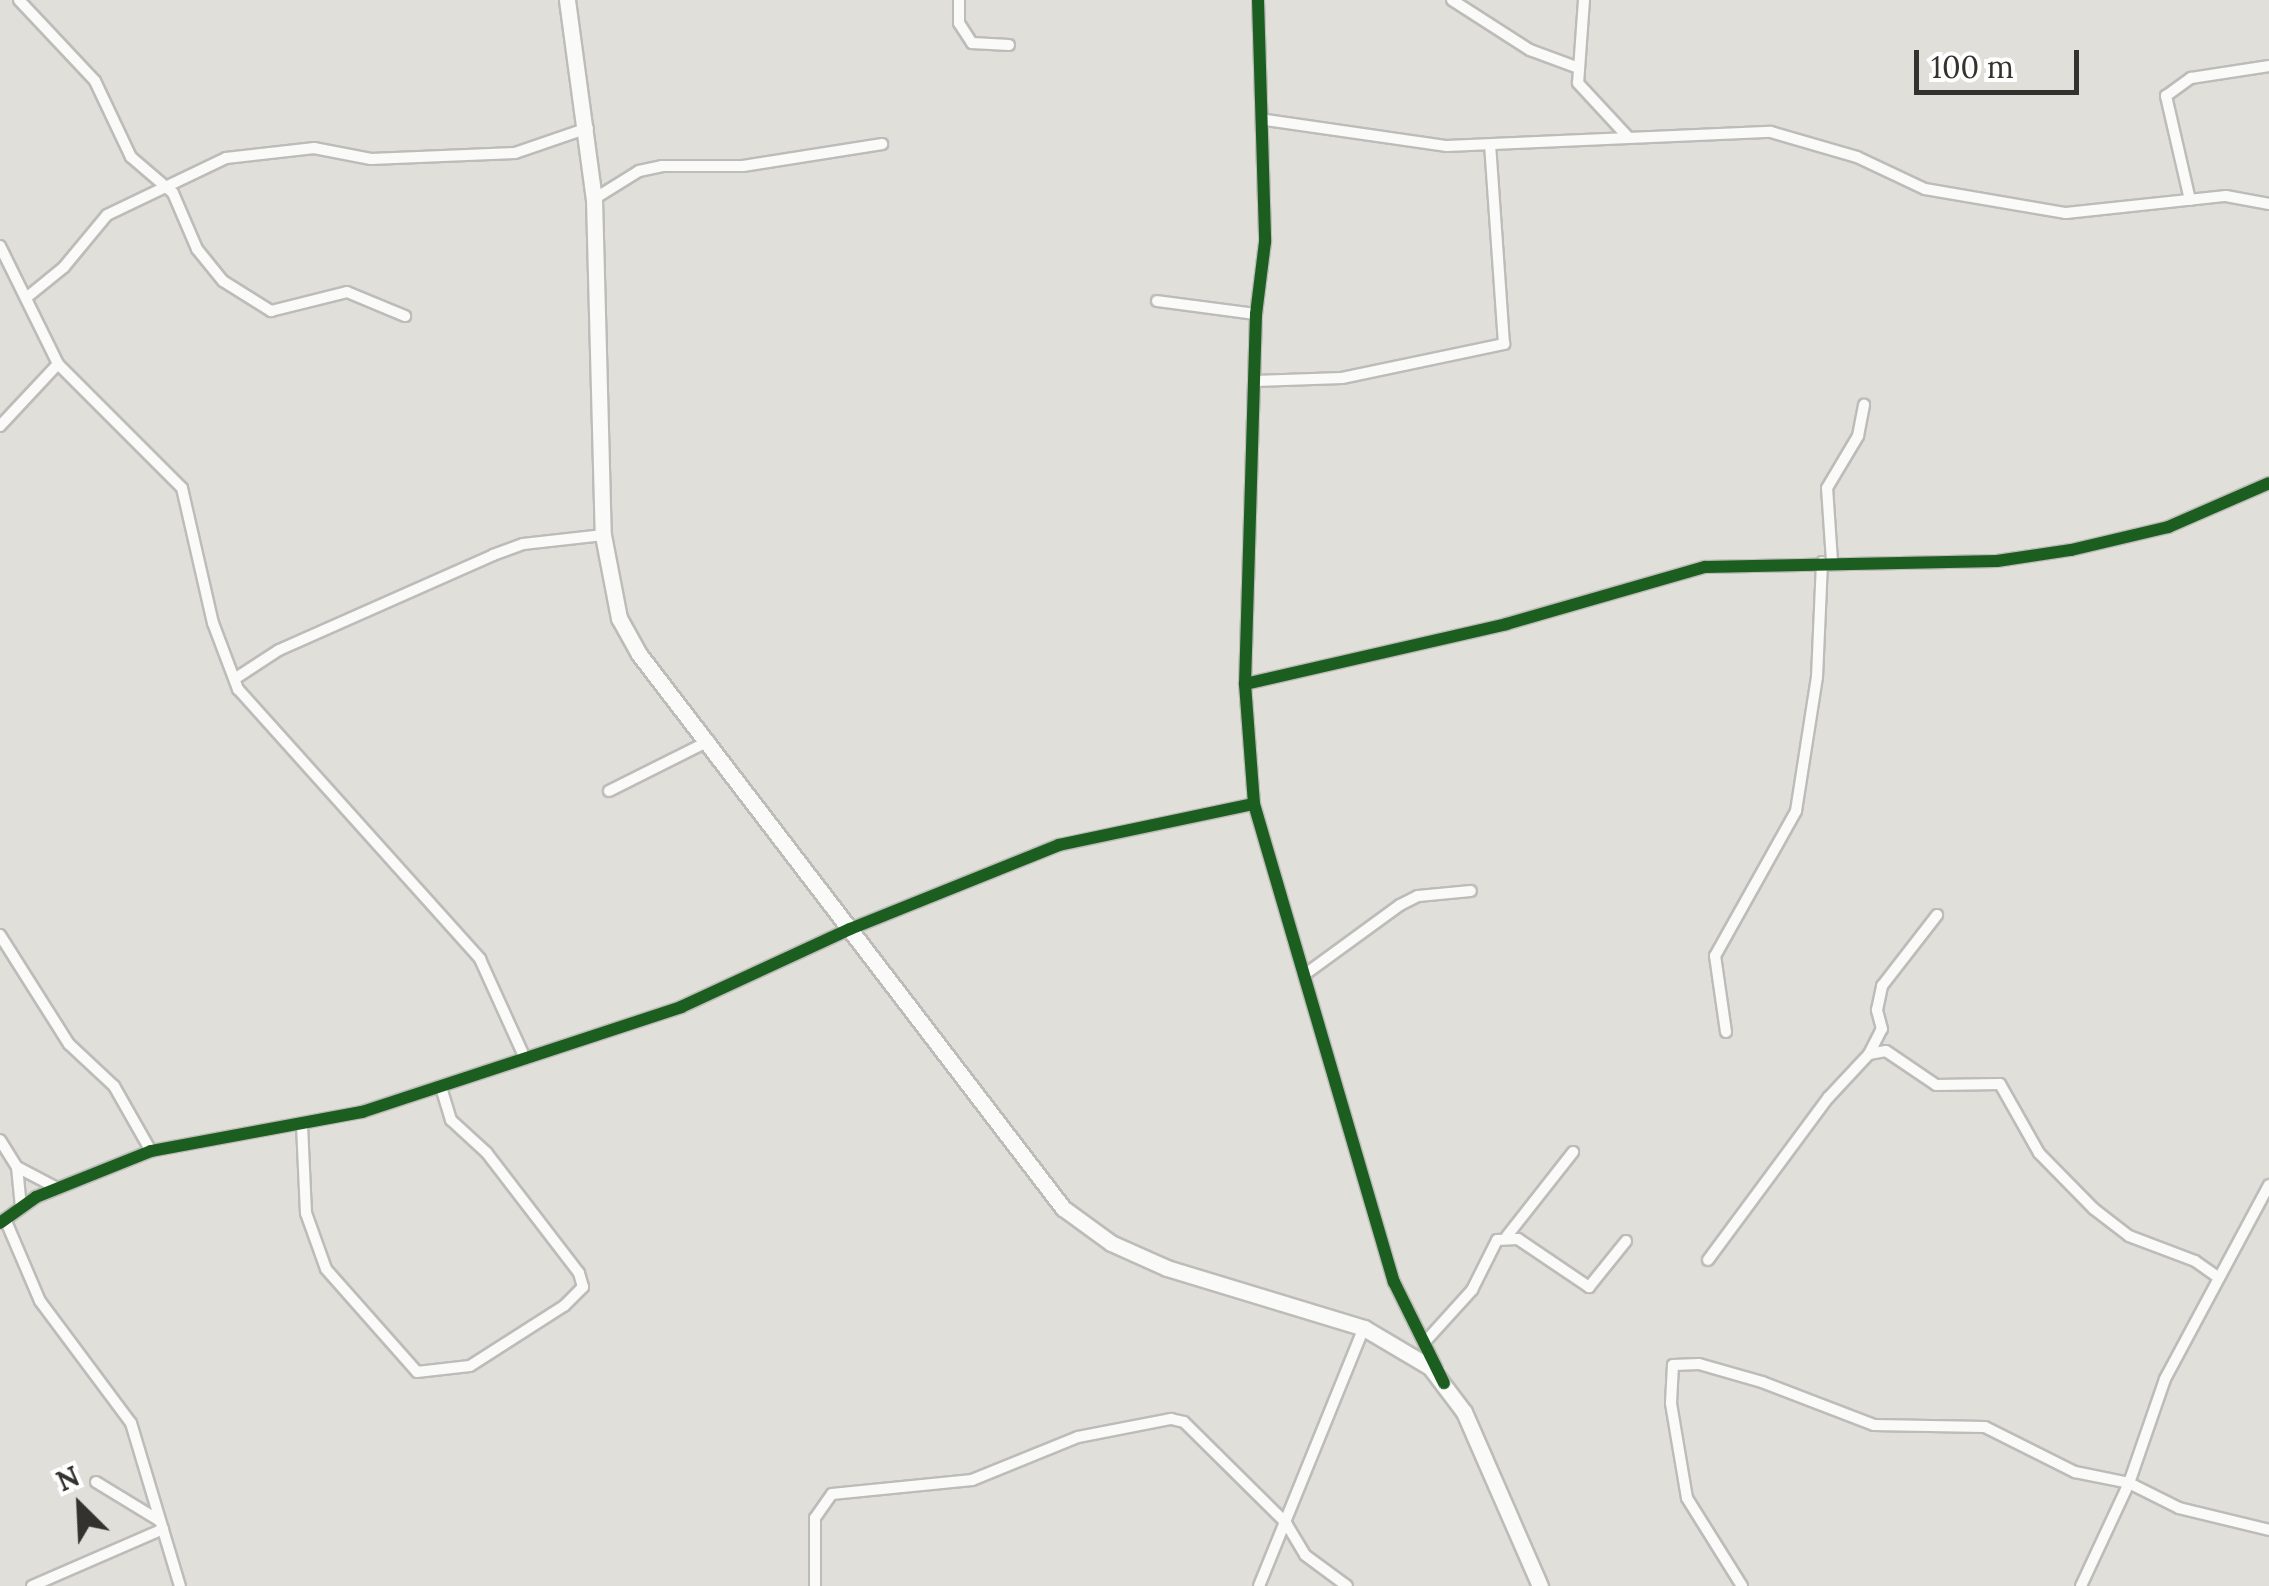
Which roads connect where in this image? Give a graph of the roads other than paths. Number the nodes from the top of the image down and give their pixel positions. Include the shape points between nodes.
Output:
1 (19, 0) edge
2 (567, 0) edge
3 (958, 0) edge
4 (1258, 0) edge
5 (1452, 0) edge
6 (1584, 0) edge
7 (1009, 45) dead end
8 (2269, 66) edge
9 (1576, 67) junction
10 (1266, 120) junction
11 (588, 128) junction
12 (1627, 136) junction
13 (882, 144) dead end
14 (1490, 145) junction
15 (163, 184) junction
16 (594, 198) junction
17 (2190, 200) junction
18 (2269, 204) edge
19 (0, 246) edge
20 (26, 298) junction
21 (1157, 302) dead end
22 (1256, 314) junction
23 (405, 316) dead end
24 (58, 364) junction
25 (1255, 381) junction
26 (1864, 405) dead end
27 (0, 426) edge
28 (2269, 483) edge
29 (604, 535) junction
30 (1827, 562) junction
31 (236, 678) junction
32 (1244, 684) junction
33 (710, 740) junction
34 (608, 791) dead end
35 (1254, 804) junction
36 (1470, 891) dead end
37 (1937, 915) dead end
38 (850, 929) junction
39 (0, 935) edge
40 (1304, 975) junction
41 (1726, 1032) dead end
42 (1868, 1054) junction
43 (526, 1058) junction
44 (441, 1088) junction
45 (302, 1125) junction
46 (0, 1140) edge
47 (151, 1150) junction
48 (1572, 1152) dead end
49 (17, 1167) junction
50 (2269, 1186) edge
51 (57, 1188) junction
52 (21, 1208) junction
53 (2, 1221) edge
54 (1508, 1236) junction
55 (1626, 1241) dead end
56 (1708, 1260) dead end
57 (2218, 1277) junction
58 (1364, 1328) junction
59 (1424, 1343) junction
60 (1444, 1383) junction
61 (96, 1482) dead end
62 (2129, 1483) junction
63 (1286, 1523) junction
64 (162, 1525) junction
65 (2269, 1530) edge
66 (32, 1586) edge
67 (180, 1586) edge
68 (815, 1586) edge
69 (1259, 1586) edge
70 (1347, 1586) edge
71 (1540, 1586) edge
72 (1742, 1586) edge
73 (2081, 1586) edge

1 - 15 street via 96,82 131,157
2 - 11 main road
3 - 7 street via 960,23 972,44
4 - 10 street
5 - 9 street via 1530,50
6 - 9 street
8 - 17 street via 2191,78 2166,96
9 - 12 street via 1589,98
10 - 14 street via 1447,146
10 - 22 street via 1265,242
11 - 15 street via 542,148 488,156 371,160 314,148 254,151
11 - 16 main road
12 - 14 street
12 - 17 street via 1771,132 1857,158 1925,189 2066,213
13 - 16 street via 743,166 662,166 639,171
14 - 25 street via 1504,344 1342,378
15 - 20 street via 107,215 64,267
15 - 23 street via 184,208 207,264 254,302 284,312 348,292
16 - 29 main road
17 - 18 street via 2226,196
19 - 20 street
20 - 24 street
21 - 22 street
22 - 25 street
24 - 27 street
24 - 31 street via 182,488 214,623
25 - 32 street
26 - 30 street via 1858,436 1827,488
28 - 30 street via 2168,527 2071,550 1996,561
29 - 31 street via 523,544 494,555 279,650
29 - 33 main road via 620,618 639,654
30 - 32 street via 1705,567 1506,624
30 - 41 street via 1796,810 1715,956
31 - 43 street via 243,695 480,959
32 - 35 street
33 - 34 street
33 - 38 main road
35 - 38 street via 1059,845
35 - 40 street
36 - 40 street via 1418,896 1400,905
37 - 42 street via 1882,986 1876,1010 1882,1029
38 - 43 street via 681,1007
38 - 58 main road via 1063,1208 1111,1243 1167,1268
39 - 47 street via 69,1044 130,1110
40 - 59 street via 1394,1282
42 - 56 street
42 - 57 street via 1886,1050 1936,1084 2000,1084 2039,1153 2094,1209 2129,1236 2196,1261
43 - 44 street
44 - 45 street
44 - 45 street via 451,1120 487,1153 579,1273 582,1287 564,1306 470,1366 417,1372 326,1269 306,1214
45 - 47 street
46 - 49 street
47 - 51 street
48 - 54 street
49 - 51 street
49 - 52 street
50 - 57 street
51 - 52 street
52 - 53 street
53 - 64 street via 40,1301 132,1423
54 - 55 street via 1589,1287
54 - 59 street via 1491,1249 1472,1290
57 - 62 street via 2146,1420
58 - 60 main road via 1410,1353
58 - 63 street
59 - 60 street
60 - 71 main road via 1464,1412
61 - 64 street
62 - 65 street via 2179,1508
62 - 72 street via 2048,1462 1986,1427 1874,1424 1762,1382 1699,1364 1673,1365 1671,1403 1688,1498
62 - 73 street
63 - 68 street via 1184,1422 1148,1421 1052,1445 972,1480 832,1494 815,1518
63 - 69 street
63 - 70 street via 1305,1555
64 - 66 street
64 - 67 street

